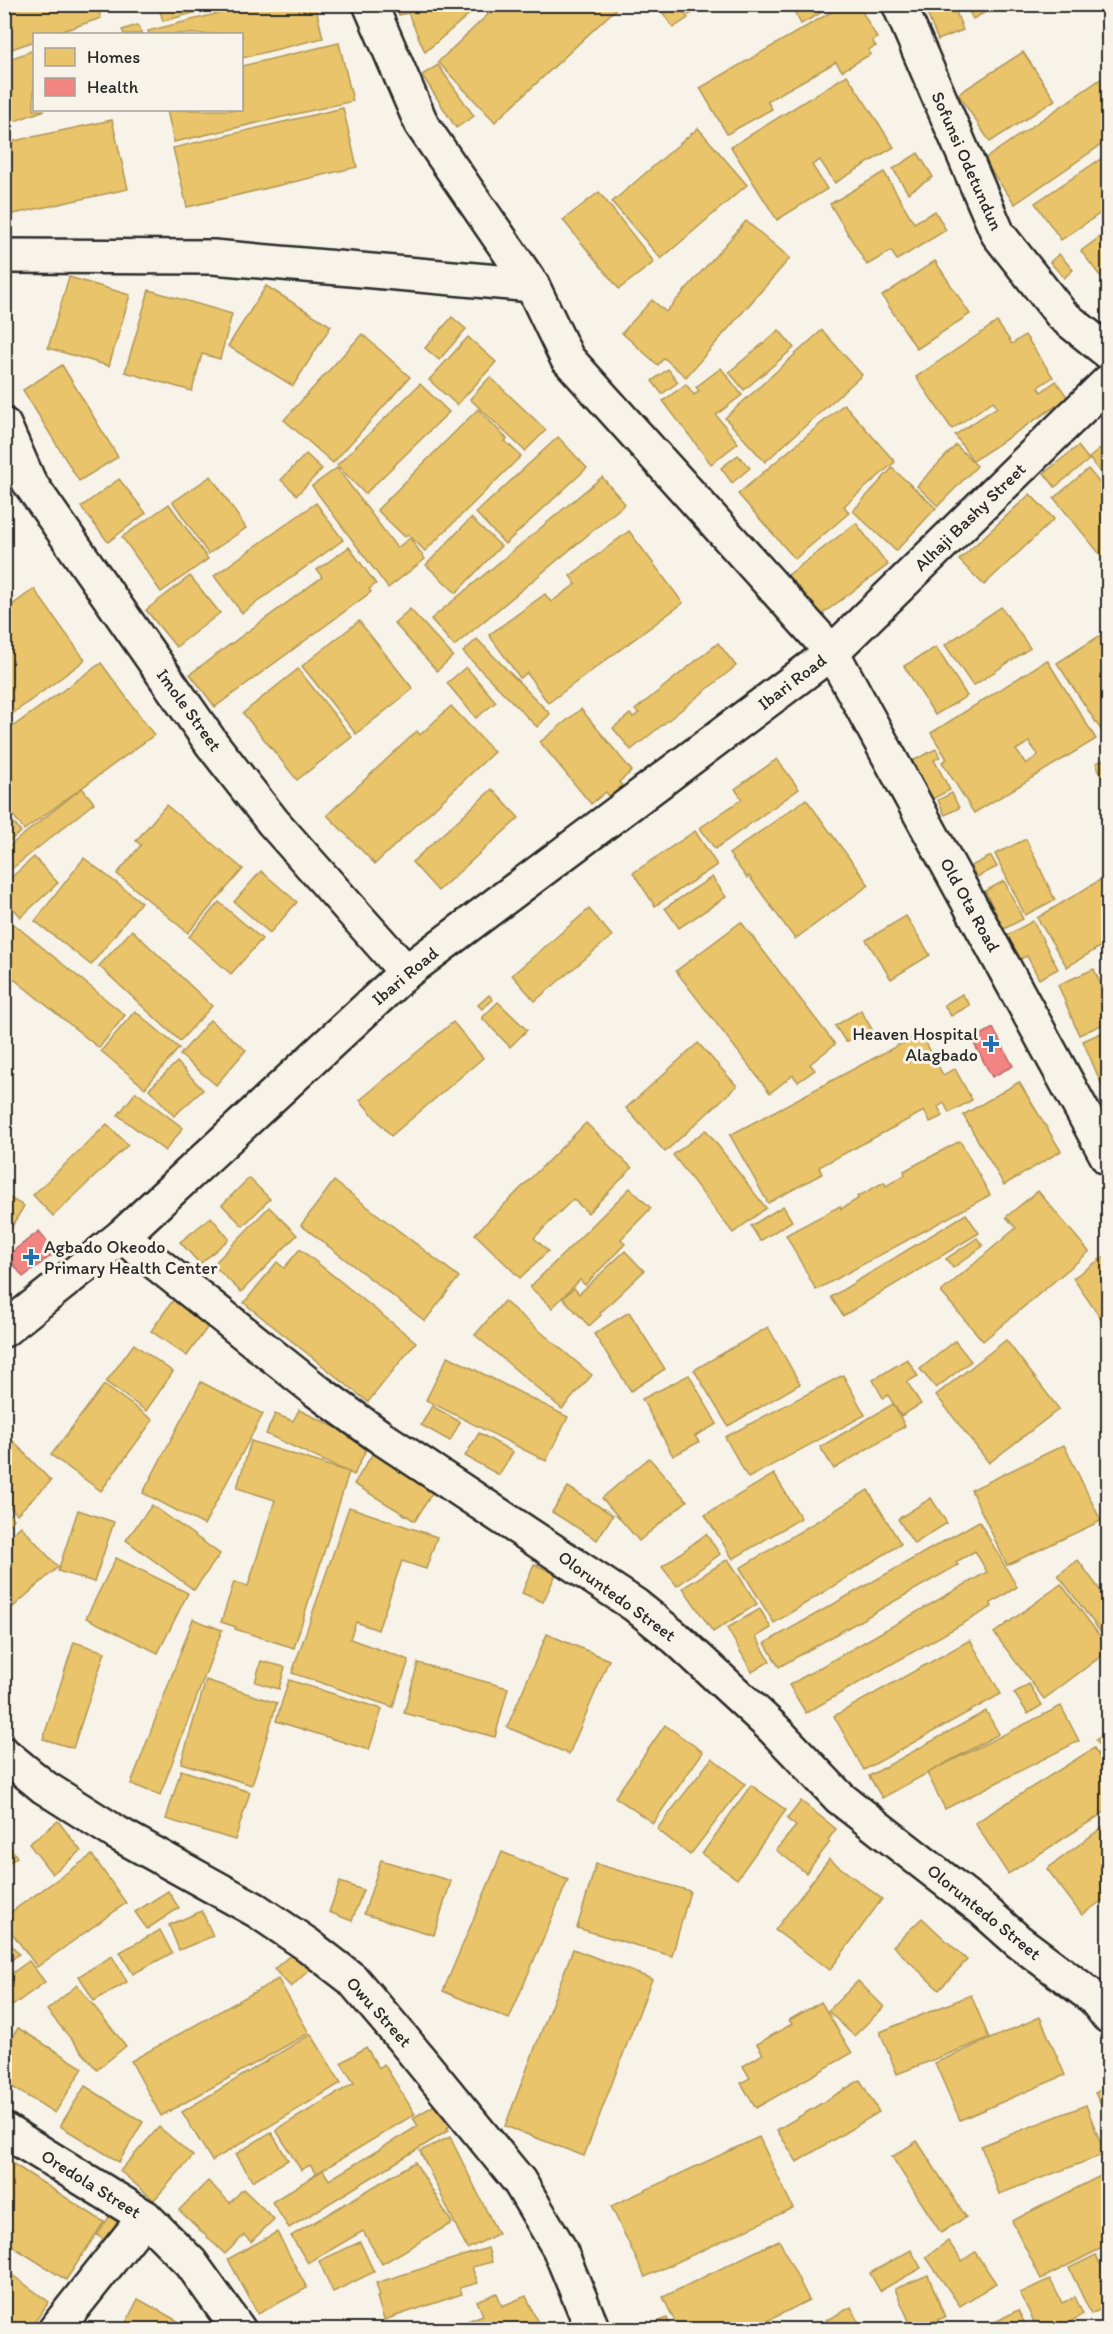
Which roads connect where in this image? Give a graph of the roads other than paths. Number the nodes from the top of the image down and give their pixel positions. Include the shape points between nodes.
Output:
1 (370, 4) edge
2 (899, 4) edge
3 (4, 256) edge
4 (532, 285) junction
5 (1108, 352) edge
6 (1108, 382) edge
7 (4, 425) edge
8 (832, 652) junction
9 (406, 972) junction
10 (1108, 1158) edge
11 (122, 1236) junction
12 (6, 1327) edge
13 (4, 1754) edge
14 (1108, 2016) edge
15 (4, 2130) edge
16 (145, 2217) junction
17 (55, 2330) edge
18 (239, 2330) edge
19 (593, 2330) edge

1 - 4 street, Old Ota Road via 422,125
2 - 5 street, Sofunsi Odetundun via 998,234 1062,315
3 - 4 street via 213,256
4 - 8 street, Old Ota Road via 567,358
6 - 8 street, Alhaji Bashy Street
7 - 9 street, Imole Street via 29,482 212,744 273,822
8 - 9 street, Ibari Road
8 - 10 street, Old Ota Road
9 - 11 street, Ibari Road
11 - 12 street, Ibari Road
11 - 14 street, Oloruntedo Street via 382,1438 635,1605 773,1728 840,1798 1094,1998
13 - 19 street, Owu Street via 44,1787 115,1832 256,1910 352,1979 519,2181 559,2248
15 - 16 street, Oredola Street
16 - 17 street
16 - 18 street, Oredola Street via 191,2263

